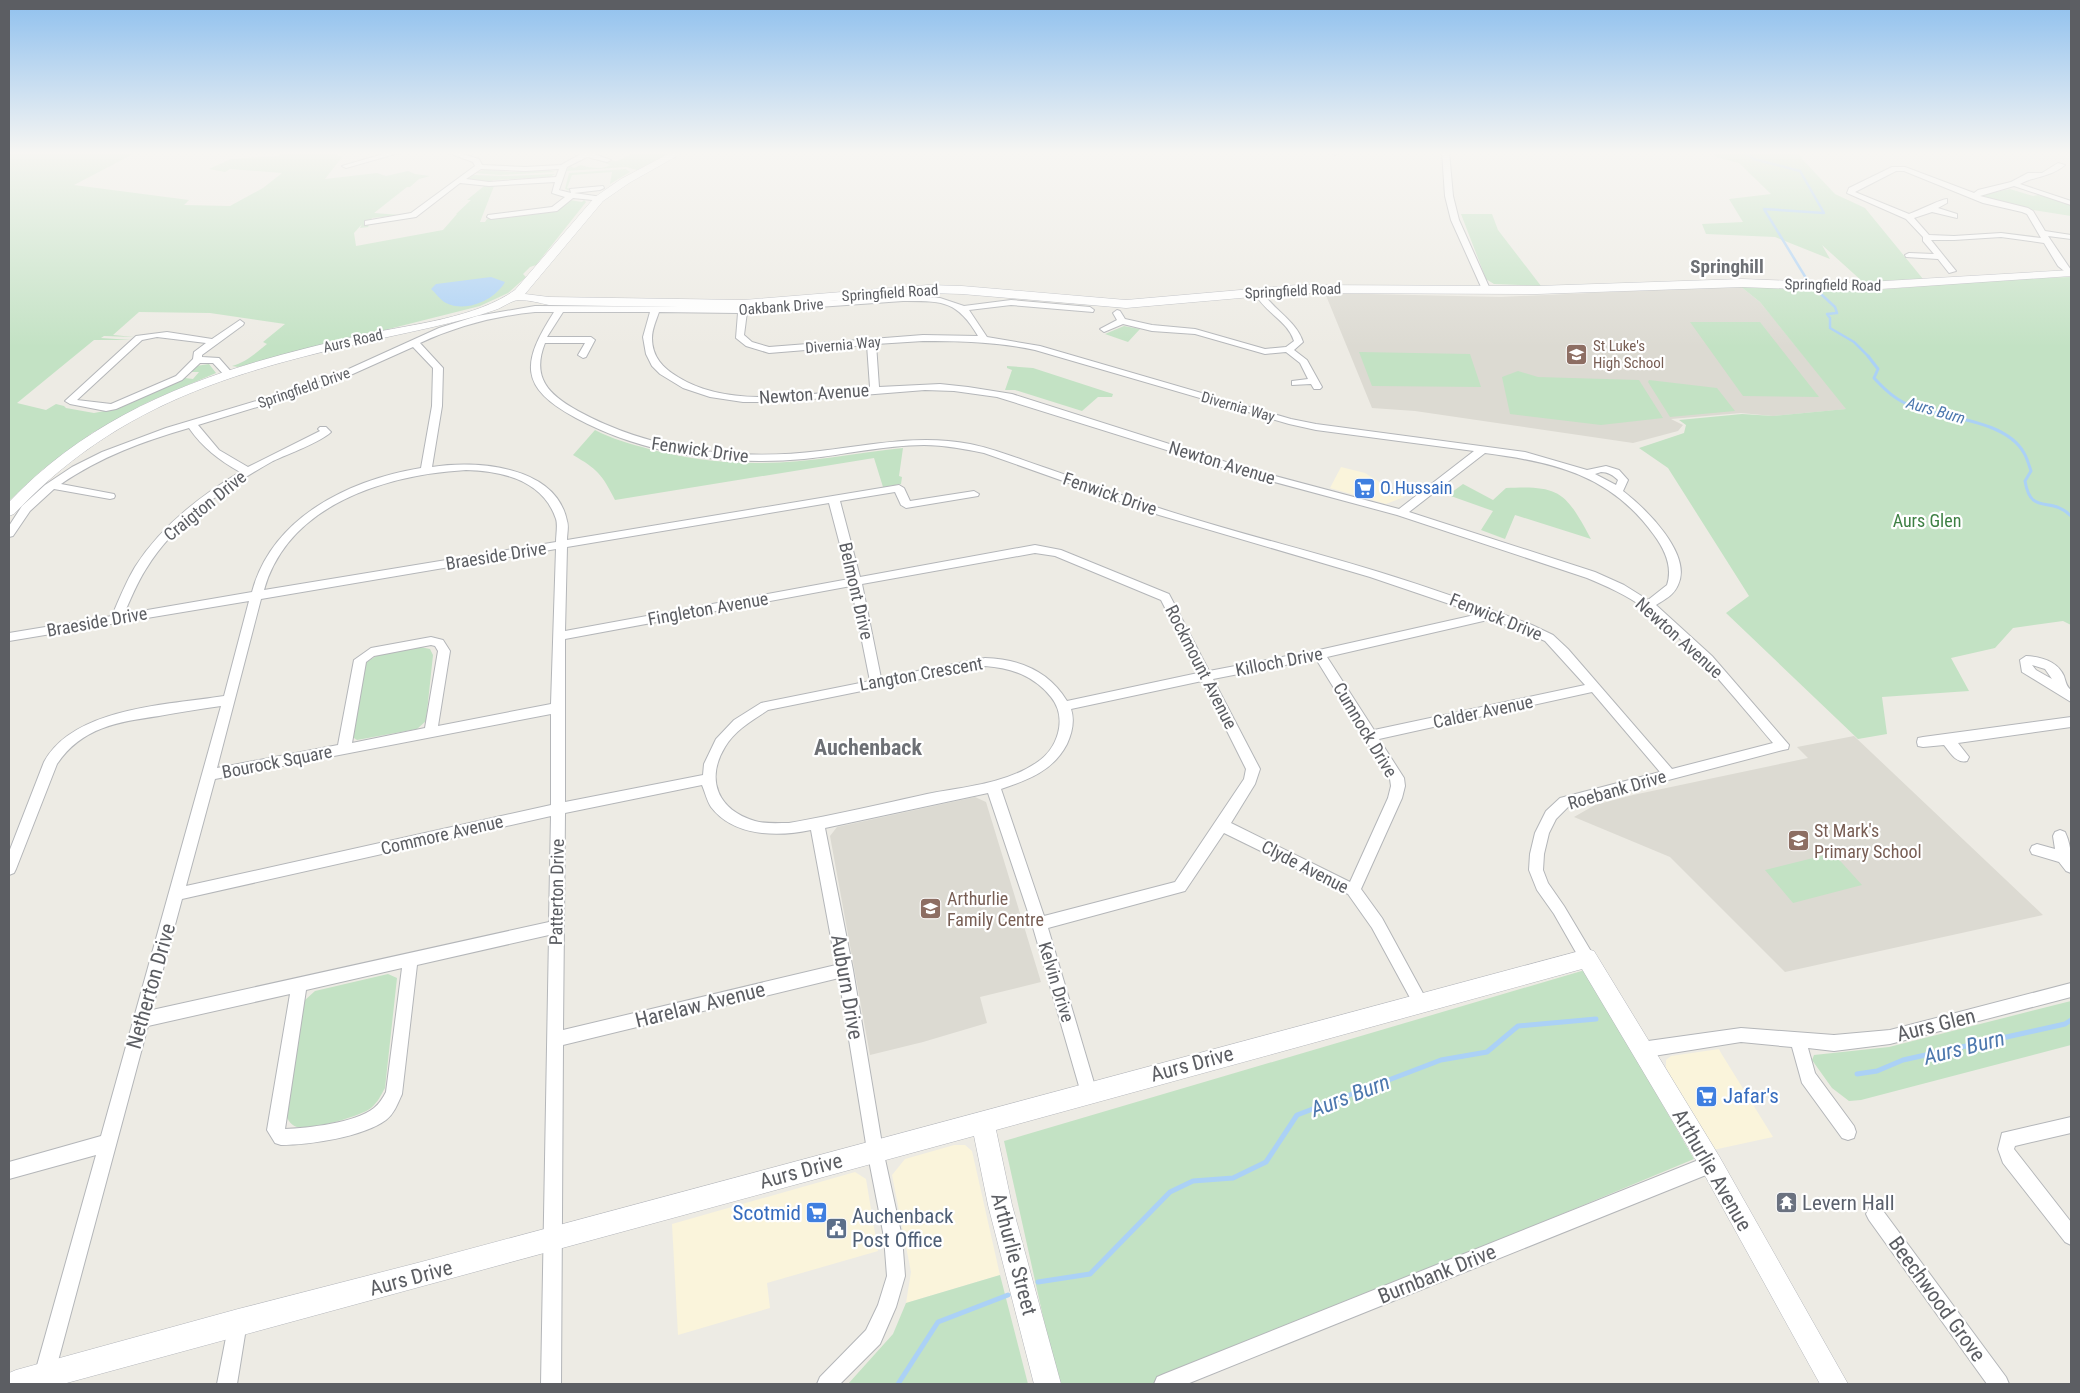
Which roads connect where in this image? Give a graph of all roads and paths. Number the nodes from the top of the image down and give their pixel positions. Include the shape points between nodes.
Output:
1 (400, 217) edge
2 (580, 217) edge
3 (1454, 217) edge
4 (1909, 217) edge
5 (2032, 217) edge
6 (368, 223) dead end
7 (2071, 236) edge
8 (1927, 237) junction
9 (2044, 237) junction
10 (1909, 254) dead end
11 (1940, 257) junction
12 (1952, 271) dead end
13 (2070, 273) edge
14 (1486, 289) junction
15 (1258, 292) junction
16 (516, 296) junction
17 (743, 307) junction
18 (560, 309) junction
19 (962, 309) junction
20 (655, 310) junction
21 (1090, 310) dead end
22 (1117, 313) dead end
23 (1122, 321) junction
24 (240, 323) dead end
25 (1104, 330) dead end
26 (984, 339) junction
27 (542, 340) junction
28 (214, 342) junction
29 (414, 342) junction
30 (871, 343) junction
31 (1289, 350) junction
32 (583, 355) dead end
33 (198, 360) junction
34 (228, 375) junction
35 (1295, 383) dead end
36 (875, 390) junction
37 (192, 424) junction
38 (323, 429) dead end
39 (1483, 449) junction
40 (426, 469) junction
41 (247, 471) junction
42 (1587, 474) junction
43 (52, 485) junction
44 (1618, 491) junction
45 (974, 494) dead end
46 (110, 496) dead end
47 (834, 500) junction
48 (9, 510) edge
49 (1401, 514) junction
50 (9, 534) edge
51 (562, 545) junction
52 (856, 583) junction
53 (257, 595) junction
54 (1648, 605) junction
55 (1493, 615) junction
56 (116, 619) junction
57 (559, 636) junction
58 (9, 637) edge
59 (1319, 654) junction
60 (1205, 676) junction
61 (876, 682) junction
62 (2060, 686) dead end
63 (1595, 688) junction
64 (2071, 697) edge
65 (228, 700) junction
66 (1064, 706) junction
67 (557, 708) junction
68 (2071, 722) edge
69 (431, 732) junction
70 (1370, 736) junction
71 (1947, 740) junction
72 (1924, 742) dead end
73 (1783, 745) joint
74 (344, 749) junction
75 (1962, 757) dead end
76 (210, 775) junction
77 (1670, 775) junction
78 (707, 779) junction
79 (992, 786) junction
80 (558, 809) junction
81 (816, 824) junction
82 (1222, 825) junction
83 (2060, 836) dead end
84 (2037, 850) dead end
85 (2068, 862) edge
86 (9, 869) edge
87 (1353, 890) junction
88 (177, 894) junction
89 (1039, 924) junction
90 (557, 927) junction
91 (1587, 958) junction
92 (410, 961) junction
93 (845, 970) junction
94 (299, 986) junction
95 (2071, 990) edge
96 (1420, 1002) junction
97 (140, 1020) junction
98 (555, 1040) junction
99 (1798, 1041) junction
100 (1641, 1050) junction
101 (1089, 1093) junction
102 (983, 1123) junction
103 (2071, 1125) edge
104 (1848, 1132) dead end
105 (108, 1143) junction
106 (875, 1150) junction
107 (1711, 1164) junction
108 (9, 1170) edge
109 (1875, 1214) dead end
110 (2071, 1236) edge
111 (554, 1238) junction
112 (238, 1322) junction
113 (44, 1376) junction
114 (16, 1384) edge
115 (227, 1384) edge
116 (551, 1384) edge
117 (826, 1384) edge
118 (1048, 1384) edge
119 (1164, 1384) edge
120 (1835, 1384) edge
121 (1999, 1384) edge

1 - 6 street
2 - 16 street, Aurs Road
3 - 14 street
4 - 8 street
5 - 9 street
7 - 9 street
8 - 9 street
8 - 11 street
9 - 13 street
10 - 11 street
11 - 12 street
13 - 14 street, Springfield Road via 1850,287 1742,282
14 - 15 street, Springfield Road via 1318,288
15 - 17 street, Springfield Road via 1126,304 915,288
15 - 31 street via 1269,310 1298,333 1299,342
16 - 17 street, Springfield Road
16 - 34 street, Aurs Road via 476,312 279,359
17 - 19 street, Oakbank Drive via 895,298 929,299
17 - 20 street, Oakbank Drive
17 - 30 street, Divernia Way via 739,336 758,348 784,350
18 - 20 street, Oakbank Drive
18 - 27 street, Fenwick Drive
18 - 29 street, Springfield Drive via 496,314
19 - 21 street via 984,302 1005,301 1074,311
19 - 26 street
20 - 36 street, Newton Avenue via 648,333 652,357 658,368 693,391 728,397 782,399
22 - 23 street
23 - 25 street
23 - 31 street via 1201,333 1266,352
24 - 28 street
26 - 30 street, Divernia Way via 922,338
26 - 39 street, Divernia Way via 1037,348 1316,427
27 - 32 street via 593,337
27 - 55 street, Fenwick Drive via 535,361 538,382 544,392 580,417 642,442 684,451 750,458 822,454 908,442 953,444 987,451 1163,513 1374,574
28 - 33 street via 197,354
28 - 33 street via 175,335 139,338 70,401 113,407 179,378
29 - 37 street, Springfield Drive via 330,381
29 - 40 street via 438,368 437,406
30 - 36 street
31 - 35 street via 1304,362 1315,384
33 - 34 street via 216,360
34 - 48 street, Aurs Road via 165,400 112,427 57,465
36 - 49 street, Newton Avenue via 936,387 987,391 1241,470
37 - 41 street via 202,441 221,457
37 - 43 street, Springfield Drive via 98,458
38 - 41 street, Craigton Drive via 326,432
39 - 42 street, Divernia Way via 1557,462
39 - 49 street
40 - 51 street, Patterton Drive via 491,469 515,474 537,485 554,503 562,520
40 - 53 street, Netherton Drive via 352,492 308,518 278,546 268,562
41 - 56 street, Craigton Drive via 195,509 156,546 136,577
42 - 44 street, Divernia Way
42 - 44 street via 1594,469 1612,470 1623,480
43 - 46 street
43 - 50 street, Springfield Drive via 17,518
44 - 54 street, Divernia Way via 1638,507 1660,536 1674,562 1674,583 1669,591
45 - 47 street, Braeside Drive via 906,505 899,488
47 - 51 street, Braeside Drive
47 - 52 street, Belmont Drive
49 - 54 street, Newton Avenue via 1591,575
51 - 53 street, Braeside Drive
51 - 57 street, Patterton Drive
52 - 57 street, Fingleton Avenue
52 - 60 street, Rockmount Avenue via 1035,549 1048,550 1165,598
52 - 61 street, Belmont Drive
53 - 56 street, Braeside Drive
53 - 65 street, Netherton Drive
54 - 73 street, Newton Avenue via 1708,659
55 - 59 street, Killoch Drive
55 - 63 street, Fenwick Drive via 1549,638
56 - 58 street, Braeside Drive
57 - 67 street, Patterton Drive
59 - 60 street, Killoch Drive
59 - 70 street, Cumnock Drive
60 - 66 street, Killoch Drive
60 - 82 street, Rockmount Avenue via 1253,769 1250,780
61 - 66 street, Langton Crescent via 995,662 1011,665 1042,679
61 - 78 street, Langton Crescent via 781,702 750,713 720,742 710,760
62 - 64 street
63 - 70 street, Calder Avenue
63 - 77 street, Fenwick Drive
65 - 76 street, Netherton Drive
65 - 86 street via 115,718 77,735 57,752 51,762
66 - 79 street via 1063,740 1055,753 1026,775
67 - 69 street, Bourock Square
67 - 80 street, Patterton Drive
68 - 71 street
69 - 74 street, Bourock Square
69 - 74 street, Bourock Square via 444,651 438,643 431,641 371,652 360,660
70 - 87 street, Cumnock Drive via 1397,778 1398,786
71 - 72 street
71 - 75 street
73 - 77 street, Roebank Drive
74 - 76 street, Bourock Square
76 - 88 street, Netherton Drive
77 - 91 street, Roebank Drive via 1566,802 1551,815 1542,833 1536,870 1542,886
78 - 80 street, Commore Avenue
78 - 81 street via 712,798 734,821 767,830
79 - 81 street
79 - 89 street, Kelvin Drive
80 - 88 street, Commore Avenue
80 - 90 street, Patterton Drive
81 - 93 street, Auburn Drive
82 - 87 street, Clyde Avenue
82 - 89 street, Rockmount Avenue via 1180,887
83 - 85 street
84 - 85 street
87 - 96 street, Clyde Avenue via 1377,923
88 - 97 street, Netherton Drive
89 - 101 street, Kelvin Drive
90 - 92 street
90 - 98 street, Patterton Drive
91 - 96 street, Aurs Drive
91 - 100 street, Arthurlie Avenue
92 - 94 street
92 - 94 street via 394,1094 386,1108 375,1117 353,1126 281,1137 275,1130
93 - 98 street, Harelaw Avenue
93 - 106 street, Auburn Drive
94 - 97 street
95 - 99 street, Aurs Glen via 1890,1037 1834,1043
96 - 101 street, Aurs Drive
97 - 105 street, Netherton Drive
98 - 111 street, Patterton Drive
99 - 100 street, Aurs Glen via 1741,1035
99 - 104 street via 1808,1077
100 - 107 street, Arthurlie Avenue
101 - 102 street, Aurs Drive
102 - 106 street, Aurs Drive
102 - 118 street, Arthurlie Street via 1000,1204
103 - 110 street via 2008,1139 2006,1149
105 - 108 street
105 - 113 street, Netherton Drive
106 - 111 street, Aurs Drive
106 - 117 street, Auburn Drive via 893,1237 896,1276 887,1307 873,1337
107 - 119 street, Burnbank Drive
107 - 120 street, Arthurlie Avenue
109 - 121 street, Beechwood Grove
111 - 112 street, Aurs Drive
111 - 116 street, Patterton Drive
112 - 113 street, Aurs Drive
112 - 115 street
113 - 114 street, Aurs Drive

